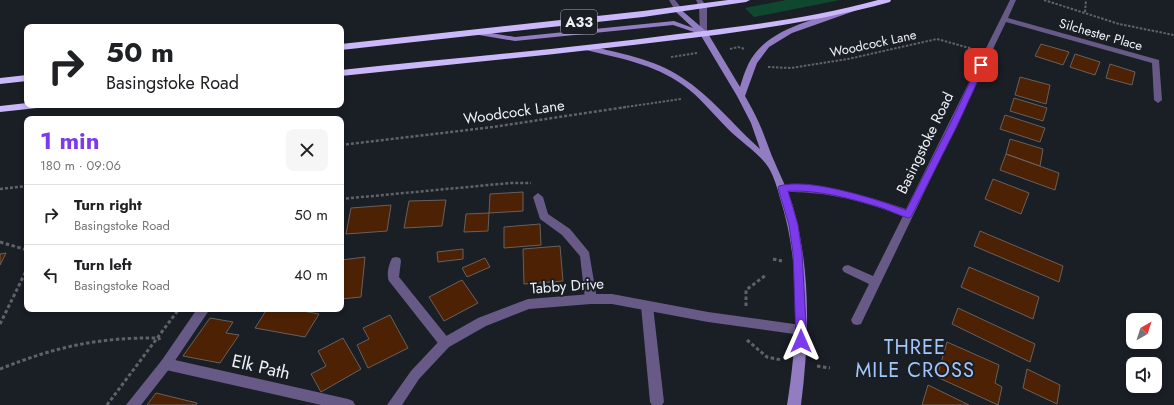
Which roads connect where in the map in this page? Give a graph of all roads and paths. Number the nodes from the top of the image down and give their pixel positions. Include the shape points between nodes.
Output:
1 (672, 0) edge
2 (746, 0) edge
3 (886, 0) edge
4 (1013, 0) edge
5 (1044, 0) edge
6 (1086, 0) edge
7 (701, 3) edge
8 (856, 9) junction
9 (679, 10) junction
10 (1085, 12) junction
11 (1003, 20) junction
12 (479, 33) junction
13 (704, 34) junction
14 (1174, 35) edge
15 (344, 47) edge
16 (588, 48) junction
17 (987, 52) junction
18 (762, 66) dead end
19 (344, 73) edge
20 (24, 78) edge
21 (0, 81) edge
22 (741, 96) junction
23 (682, 99) dead end
24 (1158, 100) dead end
25 (24, 106) edge
26 (0, 109) edge
27 (344, 145) edge
28 (770, 163) junction
29 (533, 184) dead end
30 (24, 186) edge
31 (782, 188) junction
32 (0, 189) edge
33 (538, 197) dead end
34 (344, 199) edge
35 (908, 214) junction
36 (0, 242) edge
37 (24, 249) edge
38 (396, 261) dead end
39 (848, 269) dead end
40 (24, 275) edge
41 (875, 282) junction
42 (592, 299) junction
43 (646, 306) junction
44 (177, 312) edge
45 (202, 312) edge
46 (857, 320) dead end
47 (0, 324) edge
48 (801, 330) junction
49 (159, 338) junction
50 (445, 343) junction
51 (166, 364) junction
52 (0, 369) edge
53 (657, 402) dead end
54 (107, 405) edge
55 (133, 405) edge
56 (348, 405) edge
57 (394, 405) edge
58 (794, 405) edge

1 - 9 street
2 - 7 highway, A33
3 - 8 highway, A33
4 - 11 street, Basingstoke Road
5 - 10 path
6 - 10 path
7 - 9 highway, A33
7 - 13 street
8 - 13 highway, A33
8 - 22 street via 794,30 764,47 750,67
9 - 12 highway, A33
9 - 13 street
10 - 14 path via 1119,24
11 - 17 street, Basingstoke Road
11 - 24 street, Silchester Place via 1156,62
12 - 13 street via 515,39 674,24
12 - 15 highway, A33
13 - 16 highway, A33
13 - 22 street
16 - 19 highway, A33
16 - 28 street via 656,67 678,78 694,90
17 - 18 path, Woodcock Lane via 937,40 791,68
17 - 35 street, Basingstoke Road
20 - 21 highway
22 - 28 street
23 - 27 path, Woodcock Lane via 493,127
25 - 26 highway
28 - 31 street
29 - 34 path via 510,183
30 - 32 path
31 - 35 street, Basingstoke Road via 837,192
31 - 48 street via 798,253
33 - 42 street via 544,216 566,232 585,255
35 - 41 street, Basingstoke Road
36 - 37 path
38 - 50 street via 393,278
39 - 41 street
40 - 47 path
41 - 46 street, Basingstoke Road
42 - 43 street, Tabby Drive via 612,299
42 - 50 street, Tabby Drive via 528,304 482,322
43 - 48 street, Tabby Drive
43 - 53 street
44 - 49 path
45 - 51 street
48 - 58 street via 800,363
49 - 52 path via 124,338 75,345 19,360
49 - 54 path
50 - 57 street, Tabby Drive via 415,375
51 - 55 street
51 - 56 street, Elk Path

